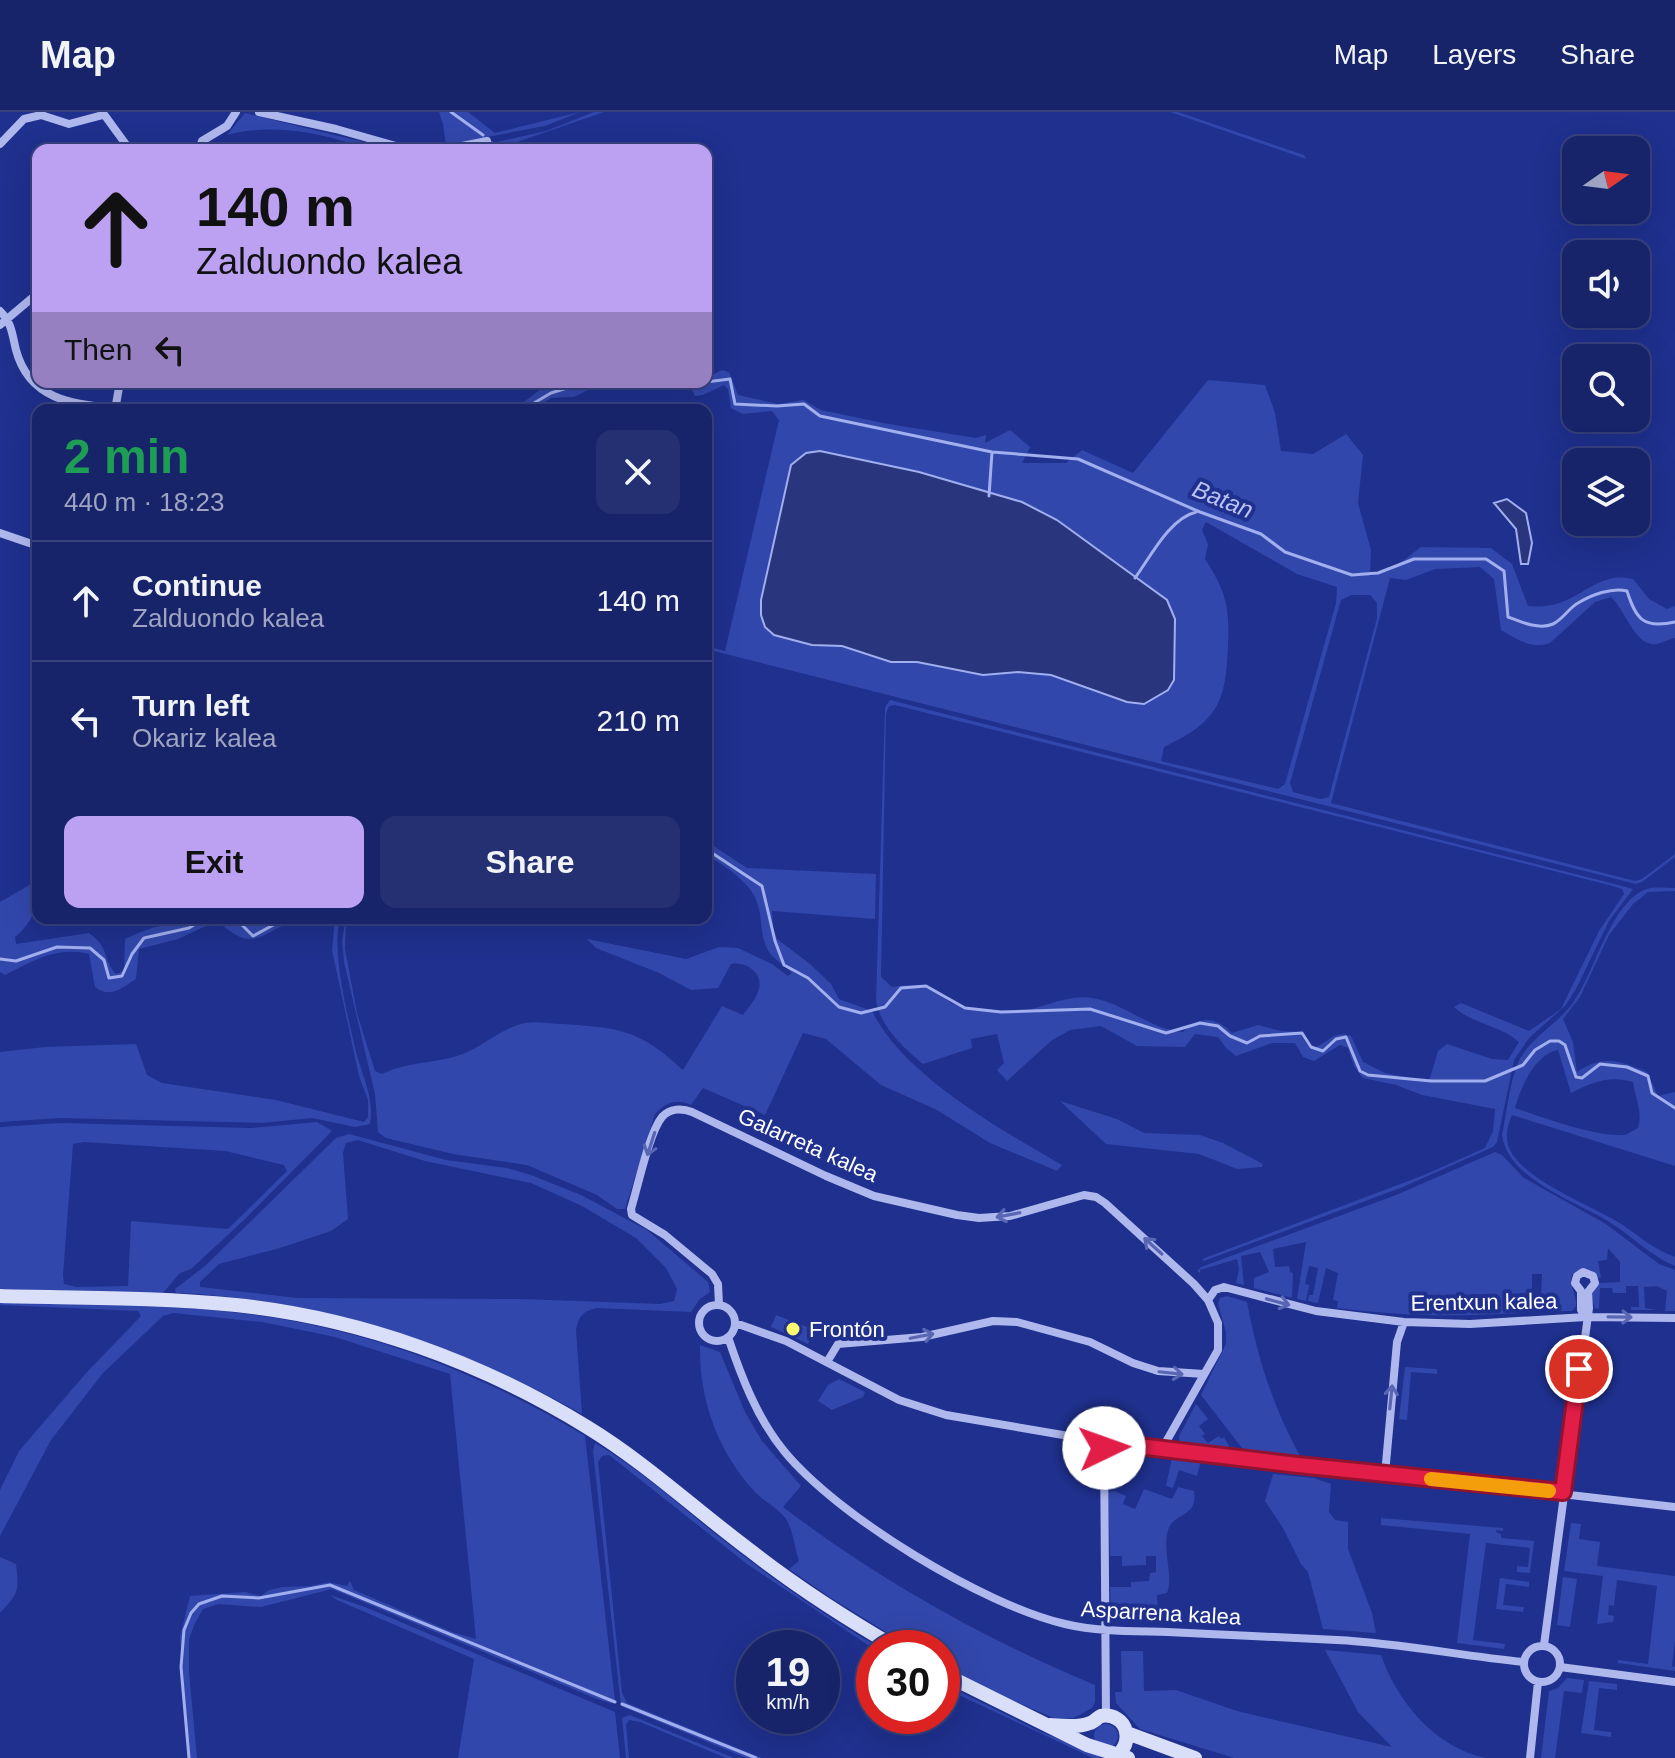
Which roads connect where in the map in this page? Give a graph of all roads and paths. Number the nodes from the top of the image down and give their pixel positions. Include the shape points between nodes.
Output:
1 (236, 112) edge
2 (259, 112) edge
3 (103, 114) edge
4 (487, 141) dead end
5 (0, 144) edge
6 (126, 144) edge
7 (201, 144) edge
8 (389, 144) edge
9 (472, 144) edge
10 (32, 298) edge
11 (0, 311) edge
12 (4, 322) edge
13 (32, 384) edge
14 (38, 388) edge
15 (76, 404) edge
16 (0, 533) edge
17 (32, 544) edge
18 (0, 1296) edge
19 (1208, 1300) junction
20 (719, 1305) junction
21 (1586, 1317) junction
22 (1675, 1318) edge
23 (1404, 1322) junction
24 (735, 1325) junction
25 (728, 1337) junction
26 (827, 1362) junction
27 (1204, 1374) junction
28 (1104, 1442) junction
29 (1162, 1449) junction
30 (1385, 1474) junction
31 (1563, 1492) junction
32 (1675, 1507) edge
33 (869, 1630) edge
34 (1104, 1631) junction
35 (1544, 1645) junction
36 (1524, 1662) junction
37 (1560, 1667) junction
38 (960, 1682) edge
39 (1538, 1682) junction
40 (1675, 1682) edge
41 (1106, 1715) junction
42 (1090, 1723) junction
43 (1046, 1724) junction
44 (1127, 1733) junction
45 (1087, 1745) junction
46 (1123, 1756) edge
47 (1195, 1758) edge
48 (1530, 1758) edge

1 - 7 street via 227,126
2 - 8 street
3 - 5 street via 69,124 41,115 24,119
3 - 6 street
4 - 9 street
10 - 12 street
11 - 12 street
12 - 13 street via 13,331
14 - 15 street
16 - 17 street
18 - 33 main road via 252,1307 351,1326 455,1361 587,1427 785,1576
19 -> 20 street, Galarreta kalea via 1096,1197 1074,1196 1010,1216 957,1215 874,1196 683,1109 669,1112 659,1122 632,1215 712,1274
19 -> 23 street, Erentxun kalea via 1224,1287 1316,1311
19 - 27 street, Galarreta kalea via 1220,1341
20 - 24 street via 731,1311
20 - 25 street via 705,1310 700,1324 712,1340
21 - 21 street via 1588,1292 1595,1283 1583,1272 1575,1283
21 -> 22 street, Erentxun kalea
21 - 23 street, Erentxun kalea
21 - 31 street
30 -> 23 street via 1397,1342
24 - 25 street
24 - 26 street via 786,1341
25 - 34 street, Asparrena kalea via 774,1437 836,1501 901,1546 998,1600 1043,1619
26 -> 27 street via 838,1344 922,1337 993,1321 1017,1322 1090,1342 1158,1371
26 - 28 street via 920,1409
27 - 29 street, Galarreta kalea
28 - 29 street
28 - 34 street
29 - 30 street
30 - 31 street
31 - 32 street
31 - 35 street
34 - 36 street, Asparrena kalea via 1344,1641
34 - 41 street
35 - 36 street via 1530,1650
35 - 37 street via 1558,1654
36 - 39 street via 1527,1675
37 - 39 street via 1553,1678
37 - 40 street
38 - 43 main road
39 - 48 street
41 - 42 main road
41 - 44 main road via 1120,1721
42 - 43 main road
42 - 45 main road
43 - 45 main road
44 - 46 main road
44 - 47 main road
45 - 46 main road

